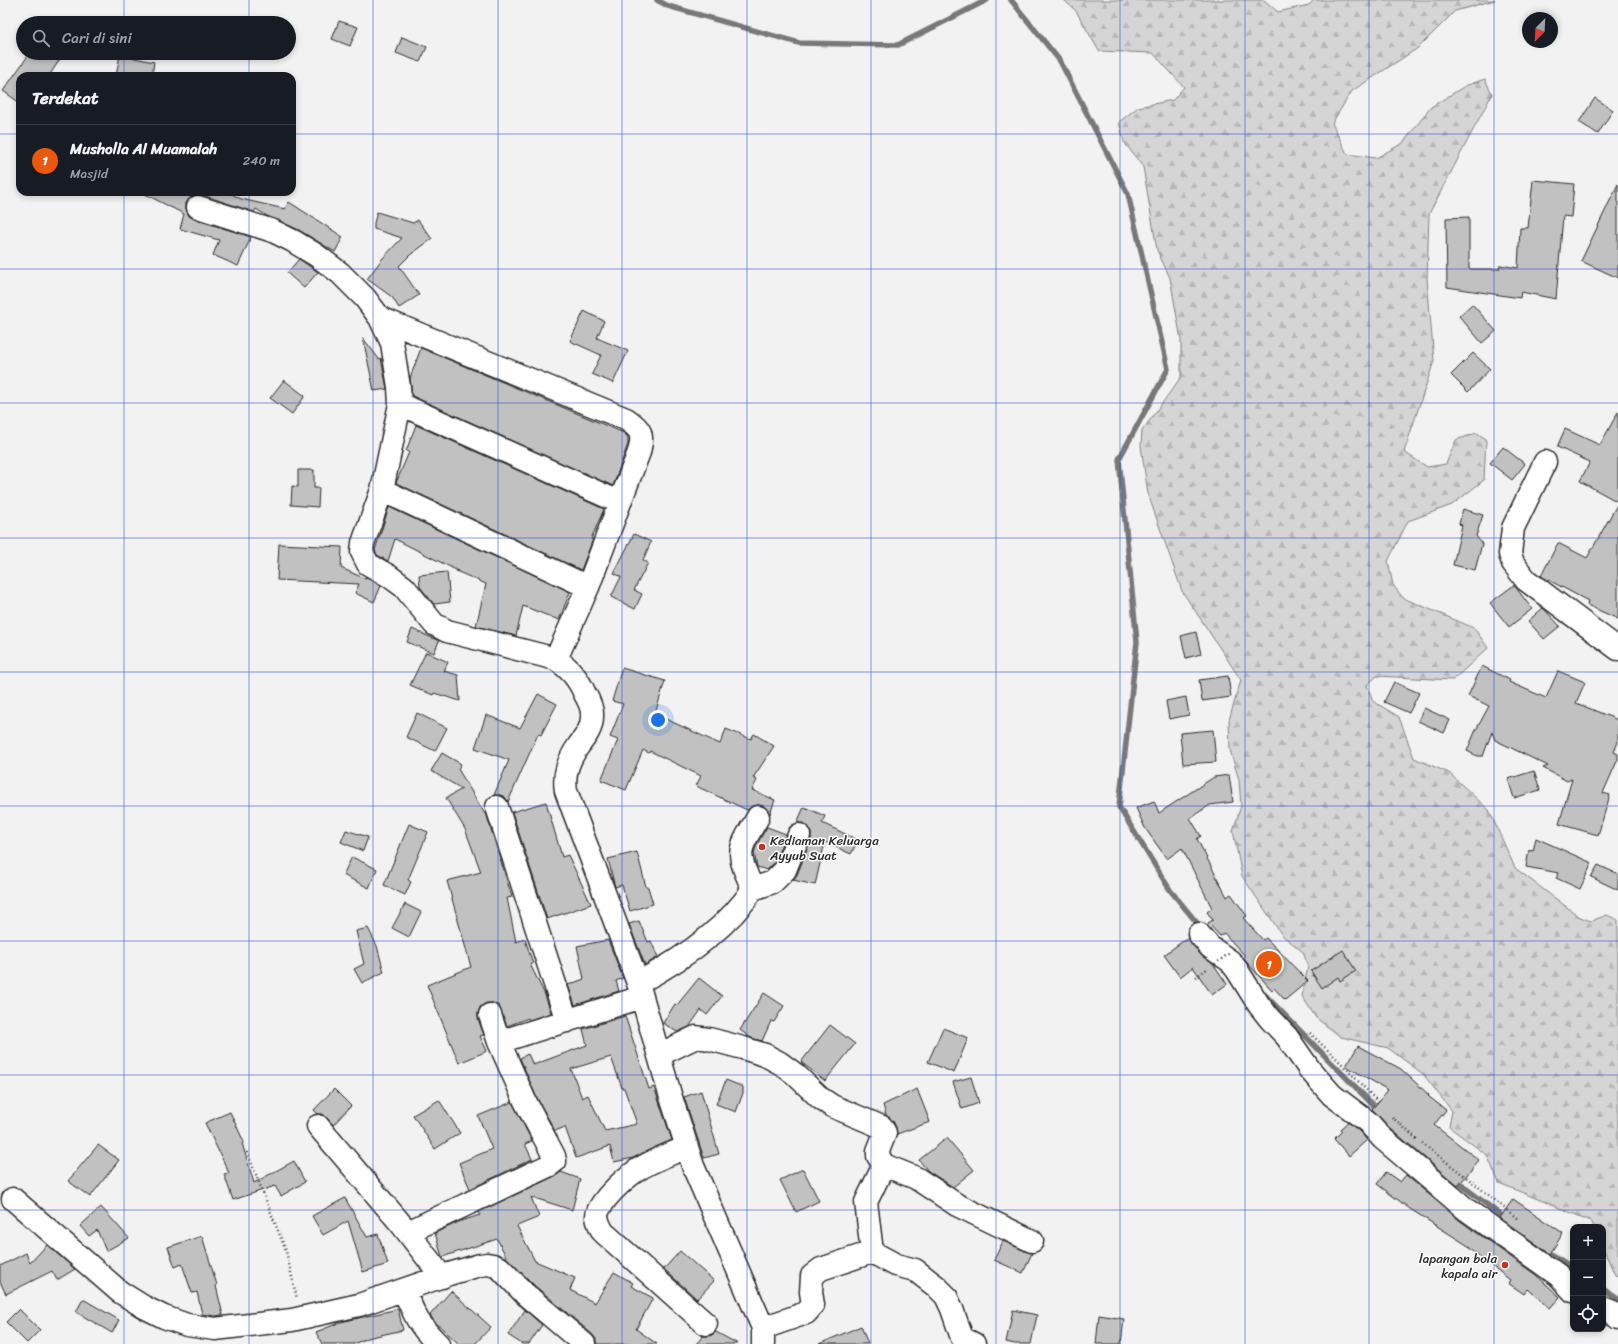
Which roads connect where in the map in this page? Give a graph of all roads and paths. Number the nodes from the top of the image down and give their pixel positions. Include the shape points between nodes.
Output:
1 (198, 207) dead end
2 (380, 318) junction
3 (400, 404) junction
4 (1546, 462) dead end
5 (382, 490) junction
6 (619, 502) junction
7 (588, 587) junction
8 (1618, 649) edge
9 (556, 659) junction
10 (497, 807) dead end
11 (758, 817) dead end
12 (799, 835) dead end
13 (753, 889) junction
14 (1199, 934) dead end
15 (1231, 952) dead end
16 (1215, 964) dead end
17 (640, 990) junction
18 (490, 1015) dead end
19 (567, 1021) junction
20 (1308, 1031) dead end
21 (499, 1042) junction
22 (659, 1055) junction
23 (1380, 1105) dead end
24 (1392, 1116) dead end
25 (318, 1126) dead end
26 (687, 1147) junction
27 (247, 1152) dead end
28 (884, 1165) junction
29 (13, 1199) dead end
30 (1519, 1221) dead end
31 (408, 1232) junction
32 (1032, 1241) dead end
33 (872, 1252) junction
34 (442, 1277) junction
35 (1570, 1288) edge
36 (404, 1290) junction
37 (1606, 1310) edge
38 (302, 1318) junction
39 (1618, 1318) edge
40 (706, 1324) dead end
41 (763, 1336) edge
42 (438, 1344) edge
43 (584, 1344) edge
44 (974, 1344) edge

1 - 2 street via 273,232 316,255 340,273 365,298
2 - 3 street via 392,343
2 - 6 street via 626,419 637,426 642,436 642,444
3 - 5 street
3 - 6 street
4 - 8 street via 1513,528 1510,554 1513,563 1526,580
5 - 7 street
5 - 9 street via 363,543 362,552 368,564 404,587 438,627
6 - 7 street
7 - 9 street
9 - 17 street via 570,669 580,683 591,708 592,718 586,737 570,758 566,769 566,791
10 - 19 street
11 - 13 street via 745,839 740,855
12 - 13 street via 785,870 773,882
13 - 17 street via 727,920
14 - 35 street via 1210,947 1230,961 1259,1005 1332,1095 1368,1122 1382,1138 1467,1210 1558,1275
15 - 16 path, bridge
17 - 19 street
17 - 22 street
18 - 21 street
19 - 21 street
20 - 23 path
21 - 31 street via 555,1161
22 - 26 street
22 - 28 street via 696,1037 765,1055 795,1074 820,1098 849,1114 882,1127 885,1133 878,1156
24 - 30 path
25 - 31 street
26 - 40 street via 637,1170 602,1204 597,1216 603,1232
26 - 41 street
27 - 38 path via 286,1251
28 - 32 street via 916,1178 957,1205
28 - 33 street via 866,1202
29 - 38 street via 120,1292 164,1317 187,1325 215,1329
31 - 34 street
33 - 41 street via 821,1269 812,1276 810,1292 813,1305 806,1313
33 - 44 street via 896,1265 916,1270 937,1287 946,1296 952,1308 962,1338
34 - 36 street
34 - 43 street via 480,1265 500,1268 525,1294
36 - 38 street via 359,1305
36 - 42 street via 415,1318
37 - 39 street

